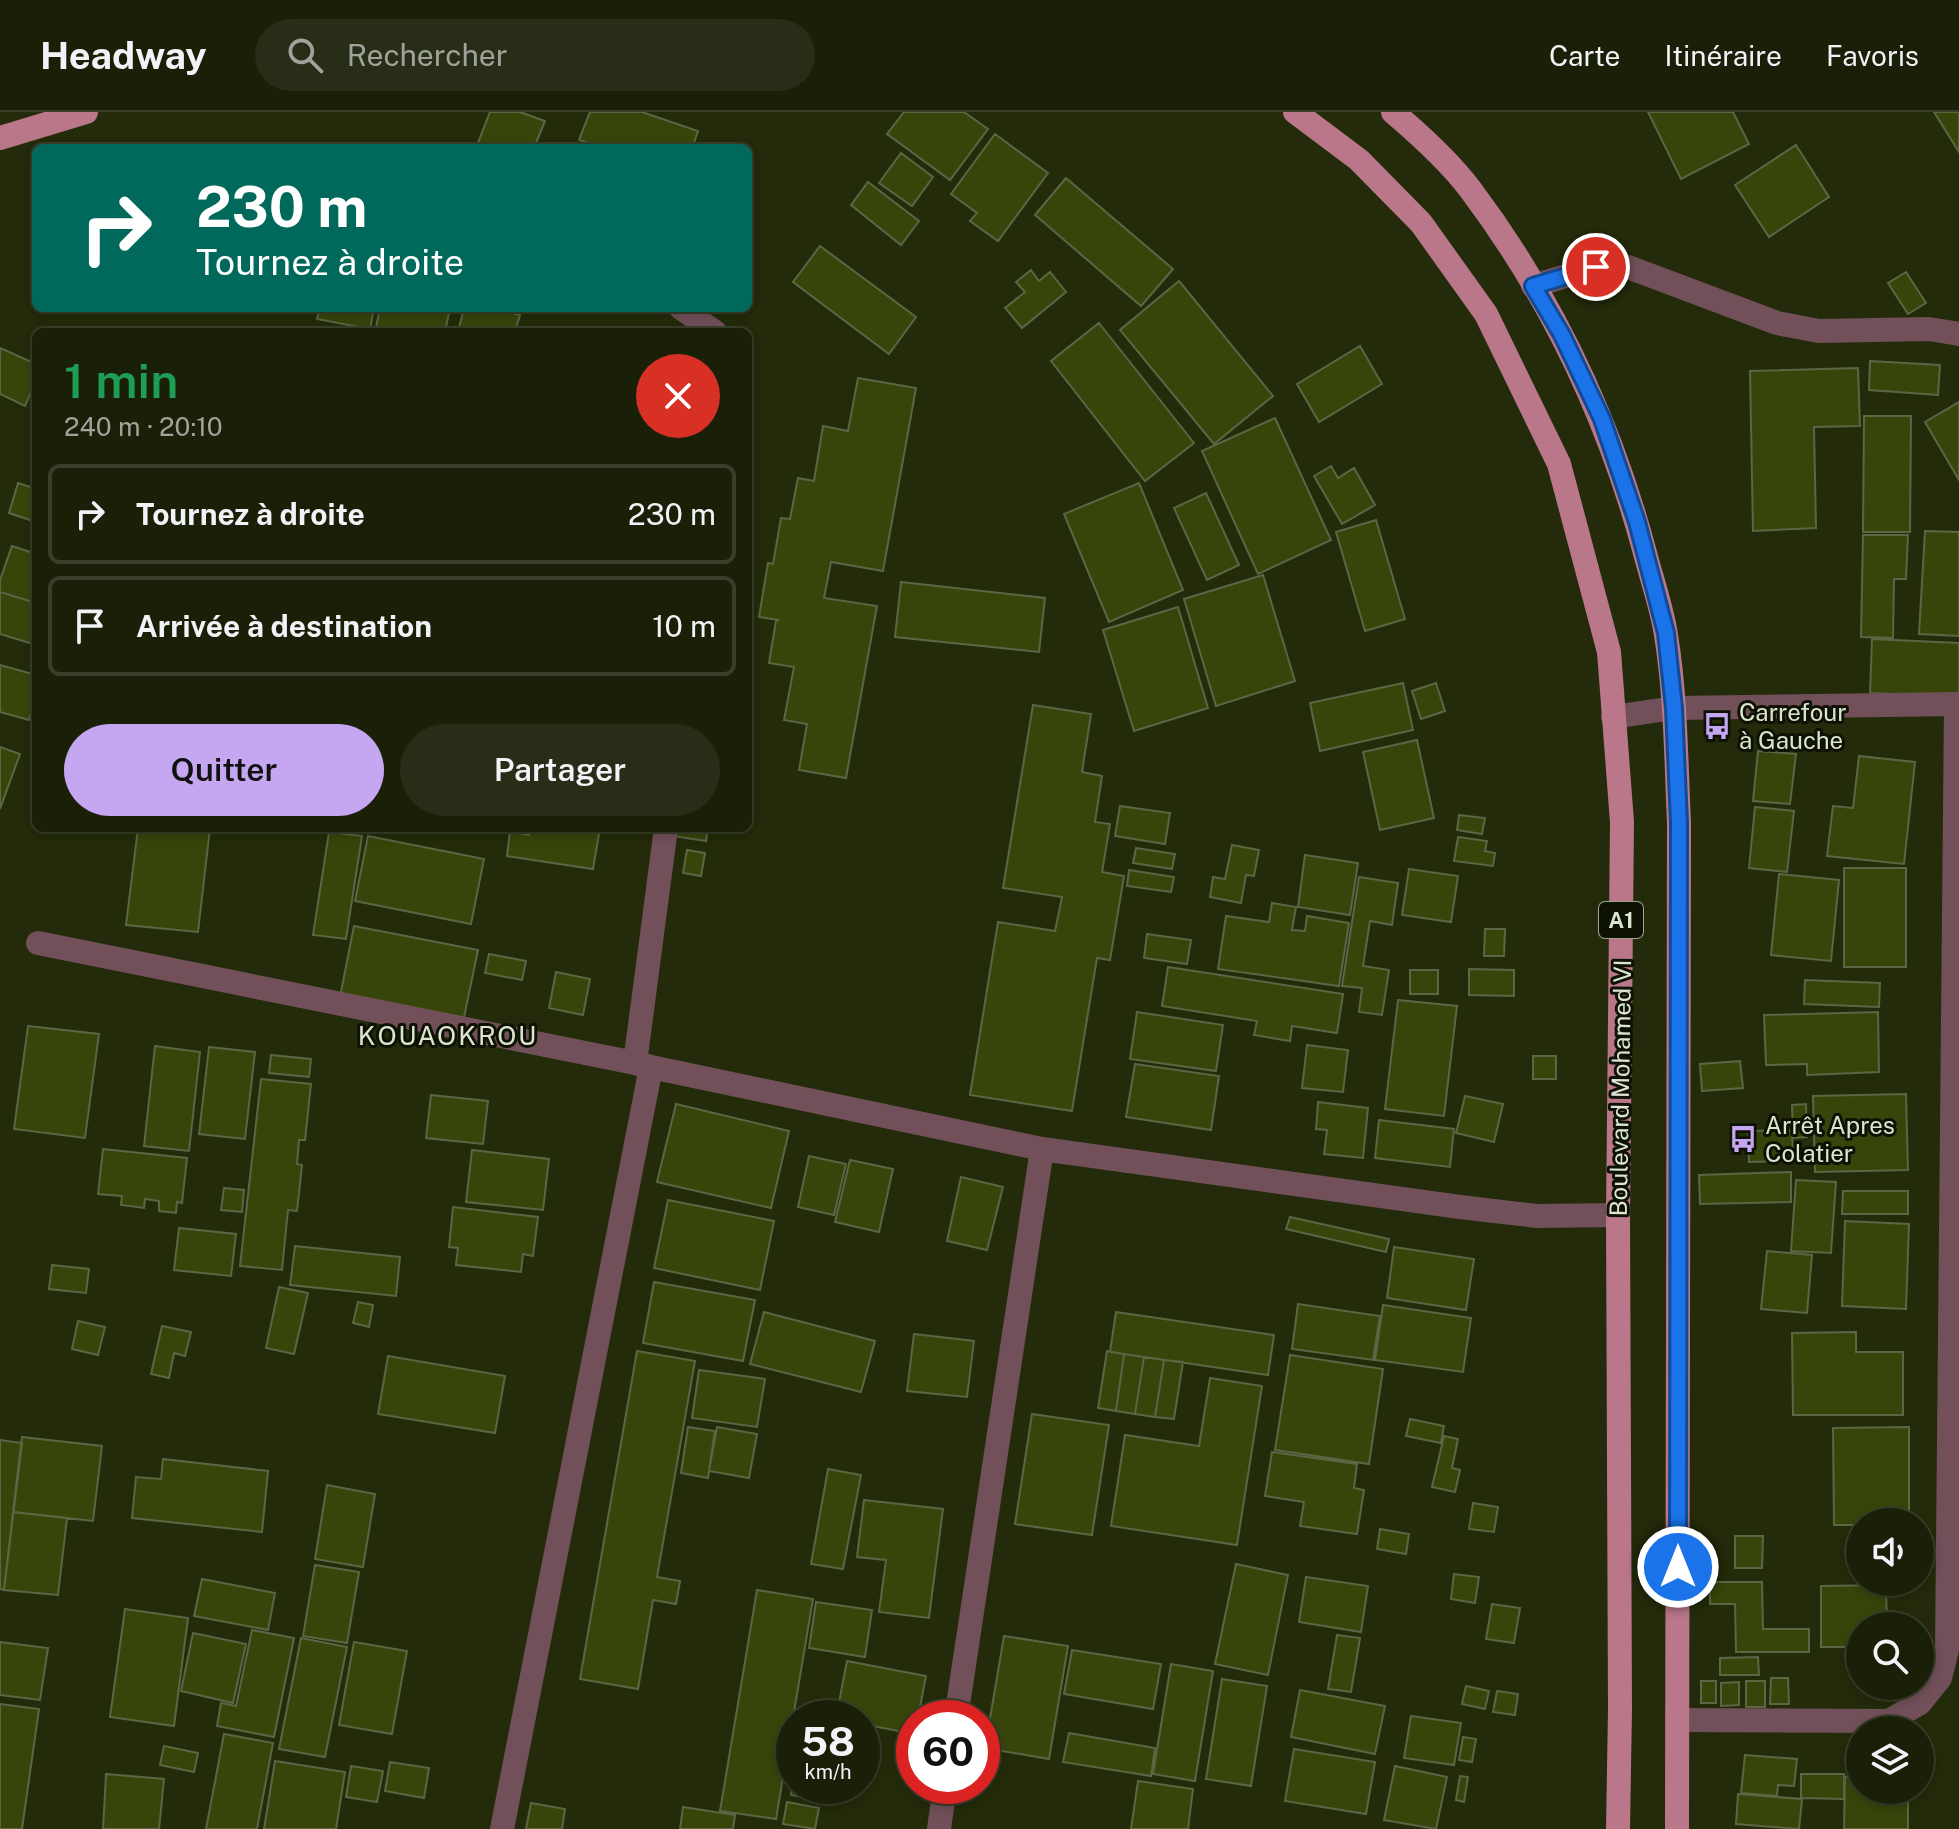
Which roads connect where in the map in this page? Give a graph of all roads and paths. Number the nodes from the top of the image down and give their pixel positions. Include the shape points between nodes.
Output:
1 (86, 112) edge
2 (1295, 112) edge
3 (1393, 112) edge
4 (0, 138) edge
5 (1533, 286) junction
6 (687, 312) edge
7 (709, 328) edge
8 (1959, 334) edge
9 (1958, 704) edge
10 (1674, 708) junction
11 (1613, 717) junction
12 (666, 832) edge
13 (38, 943) dead end
14 (643, 1065) junction
15 (1042, 1149) junction
16 (1618, 1215) junction
17 (959, 1700) edge
18 (1677, 1720) junction
19 (942, 1804) edge
20 (502, 1829) edge
21 (939, 1829) edge
22 (1618, 1829) edge
23 (1677, 1829) edge

1 - 4 main road
2 - 11 main road, Boulevard Mohamed VI / A1 via 1359,160 1421,223 1486,314 1559,464 1609,652
3 - 5 main road, A1 via 1469,187
5 - 8 street via 1596,267 1628,267 1777,323 1819,331 1929,329
5 - 10 main road, A1 via 1602,419 1627,492 1666,633
6 - 7 street
9 - 10 street
9 - 18 street via 1947,1650 1940,1678 1920,1703 1889,1721
10 - 11 street
10 - 18 main road, A1 via 1679,823
11 - 16 main road, Boulevard Mohamed VI / A1 via 1622,822
12 - 14 street
13 - 14 street
14 - 15 street
14 - 20 street
15 - 16 street via 1521,1214
15 - 17 street
16 - 22 main road, Boulevard Mohamed VI / A1
18 - 23 main road, A1
19 - 21 street

